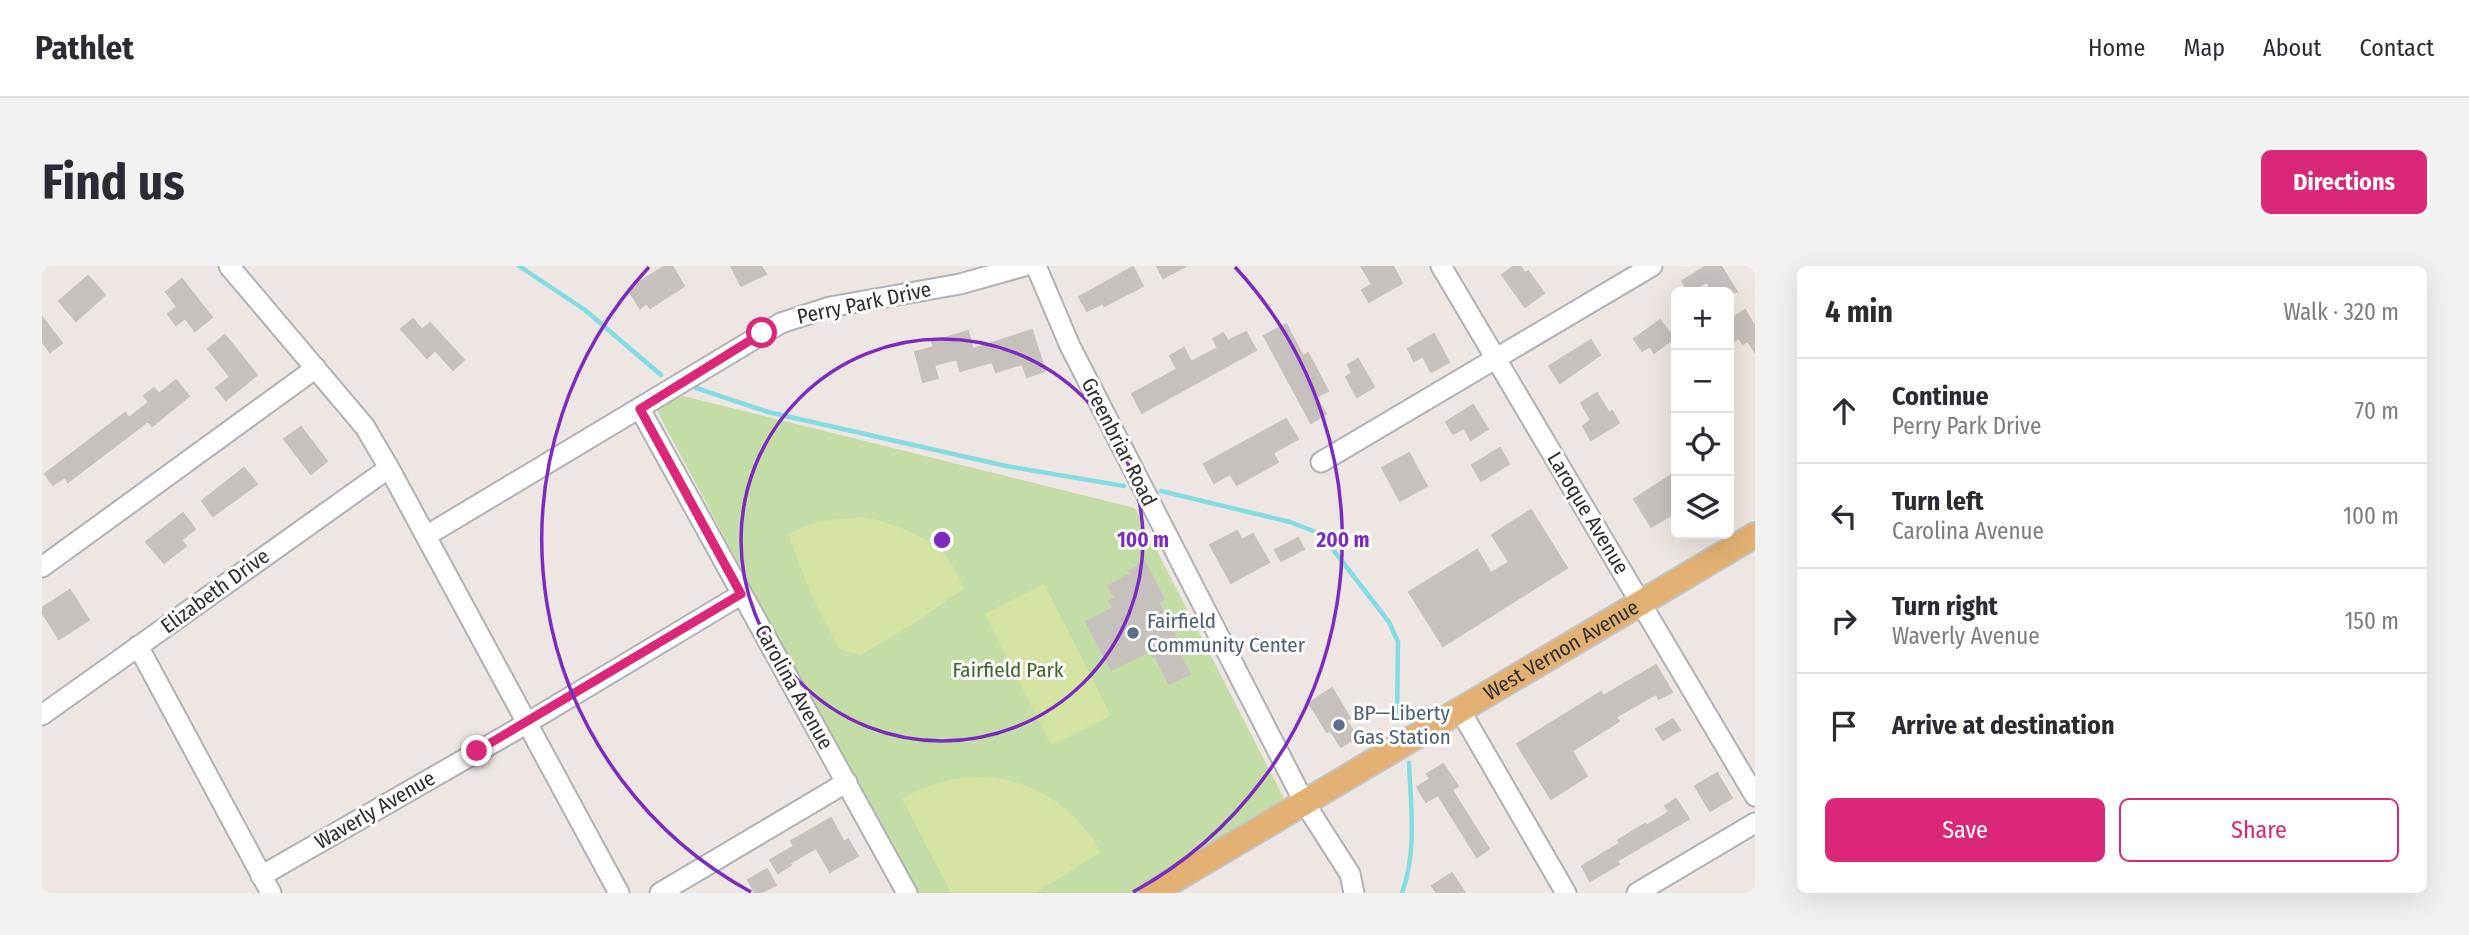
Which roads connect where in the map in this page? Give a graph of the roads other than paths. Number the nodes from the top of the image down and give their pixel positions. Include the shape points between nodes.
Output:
1 (229, 266) edge
2 (1024, 266) edge
3 (1036, 266) edge
4 (1441, 266) edge
5 (1652, 266) edge
6 (1496, 359) junction
7 (316, 368) junction
8 (640, 409) junction
9 (1321, 462) dead end
10 (389, 468) junction
11 (1755, 535) edge
12 (426, 536) junction
13 (42, 567) edge
14 (741, 594) junction
15 (1642, 603) junction
16 (138, 646) junction
17 (1460, 710) junction
18 (42, 715) edge
19 (527, 722) junction
20 (847, 782) junction
21 (1755, 796) edge
22 (1304, 802) junction
23 (1755, 823) edge
24 (266, 885) edge
25 (1160, 892) edge
26 (618, 893) edge
27 (660, 893) edge
28 (907, 893) edge
29 (1354, 893) edge
30 (1566, 893) edge
31 (1637, 893) edge

1 - 7 street
2 - 8 street, Perry Park Drive via 960,284 790,318
3 - 22 street, Greenbriar Road via 1070,346
4 - 6 street, Laroque Avenue
5 - 6 street
6 - 9 street
6 - 15 street, Laroque Avenue
7 - 10 street via 365,427
7 - 13 street
8 - 12 street, Perry Park Drive
8 - 14 street, Carolina Avenue
10 - 12 street
10 - 16 street, Elizabeth Drive
11 - 15 main road, West Vernon Avenue
12 - 19 street
14 - 19 street, Waverly Avenue
14 - 20 street, Carolina Avenue
15 - 17 main road, West Vernon Avenue
15 - 21 street, Laroque Avenue
16 - 18 street, Elizabeth Drive
16 - 24 street
17 - 22 main road, West Vernon Avenue
17 - 30 street
19 - 24 street, Waverly Avenue
19 - 26 street
20 - 27 street
20 - 28 street, Carolina Avenue
22 - 25 main road, West Vernon Avenue
22 - 29 street, Greenbriar Road via 1350,874
23 - 31 street

